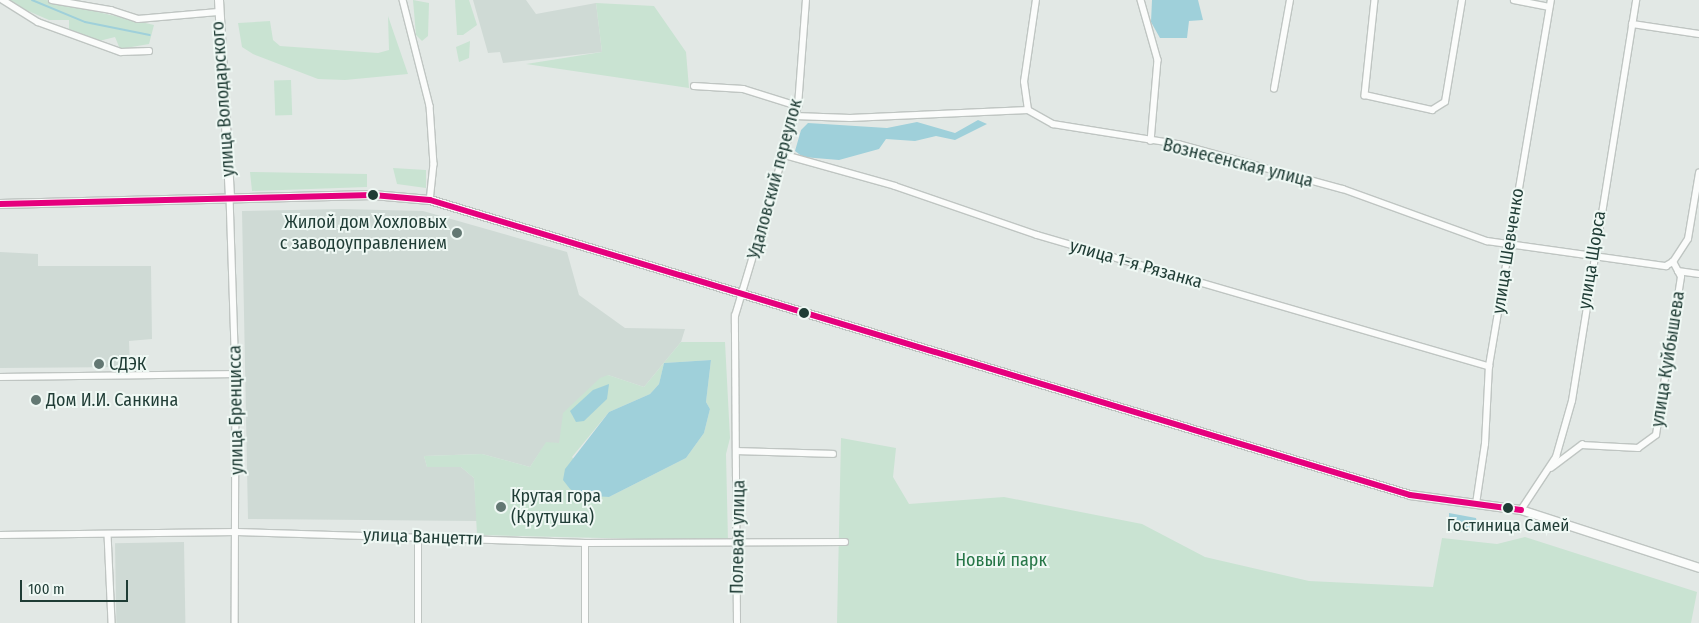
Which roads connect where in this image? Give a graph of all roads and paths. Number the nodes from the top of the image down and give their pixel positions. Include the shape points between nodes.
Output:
1 (3, 0) edge
2 (52, 0) edge
3 (219, 0) edge
4 (403, 0) edge
5 (806, 0) edge
6 (1036, 0) edge
7 (1141, 0) edge
8 (1290, 0) edge
9 (1375, 0) edge
10 (1462, 0) edge
11 (1514, 0) edge
12 (1636, 0) edge
13 (1550, 3) edge
14 (218, 12) junction
15 (1632, 24) junction
16 (1699, 34) edge
17 (149, 51) dead end
18 (694, 86) dead end
19 (1274, 89) dead end
20 (798, 106) junction
21 (1028, 110) junction
22 (795, 116) junction
23 (1151, 141) junction
24 (785, 156) junction
25 (1699, 172) edge
26 (230, 197) junction
27 (430, 200) junction
28 (0, 204) edge
29 (1508, 244) junction
30 (1592, 257) junction
31 (1673, 262) junction
32 (1678, 271) junction
33 (1699, 274) edge
34 (740, 296) junction
35 (1489, 366) junction
36 (236, 374) junction
37 (0, 377) edge
38 (738, 451) junction
39 (833, 454) dead end
40 (1549, 469) junction
41 (1476, 504) junction
42 (1521, 510) junction
43 (237, 532) junction
44 (108, 534) junction
45 (0, 535) edge
46 (418, 536) junction
47 (845, 542) dead end
48 (585, 543) junction
49 (738, 544) junction
50 (1699, 568) edge
51 (112, 623) edge
52 (235, 623) edge
53 (418, 623) edge
54 (585, 623) edge
55 (737, 623) edge

1 - 17 street via 38,22 121,52
2 - 14 street via 111,10 138,20
3 - 14 street, улица Володарского
4 - 27 street via 430,106 434,164
5 - 20 street, Удаловский переулок
6 - 21 street via 1024,82
7 - 23 street via 1158,60
8 - 19 street
9 - 10 street via 1365,95 1432,110 1445,102
11 - 13 street
12 - 15 street, улица Щорса
13 - 29 street, улица Шевченко
14 - 26 street, улица Володарского
15 - 16 street
15 - 30 street, улица Щорса
18 - 20 street via 743,89
20 - 22 street, Удаловский переулок
21 - 22 street via 850,118
21 - 23 street, Вознесенская улица via 1054,124
22 - 24 street, Удаловский переулок
23 - 29 street, Вознесенская улица via 1211,152 1342,189 1487,241
24 - 34 street, Удаловский переулок
24 - 35 street, улица 1-я Рязанка via 895,186 1037,236
25 - 31 street via 1688,239
26 - 27 street via 382,195
26 - 28 street
26 - 36 street, улица Бренцисса
27 - 34 street
29 - 30 street, Вознесенская улица
29 - 35 street, улица Шевченко
30 - 31 street, Вознесенская улица via 1666,266
30 - 40 street, улица Щорса via 1572,401
31 - 32 street, улица Куйбышева
32 - 33 street
32 - 40 street, улица Куйбышева via 1681,277 1656,435 1638,448 1582,446
34 - 38 street, Полевая улица via 735,316
34 - 41 street via 1400,492
35 - 41 street, улица Шевченко via 1485,444
36 - 37 street
36 - 43 street, улица Бренцисса
38 - 39 street
38 - 49 street, Полевая улица
40 - 42 street, улица Щорса
41 - 42 street
42 - 50 street
43 - 44 street, улица Ванцетти
43 - 46 street, улица Ванцетти
43 - 52 street, улица Бренцисса
44 - 45 street, улица Ванцетти
44 - 51 street
46 - 48 street, улица Ванцетти
46 - 53 street
47 - 49 street, улица Ванцетти
48 - 49 street, улица Ванцетти
48 - 54 street
49 - 55 street, Полевая улица

